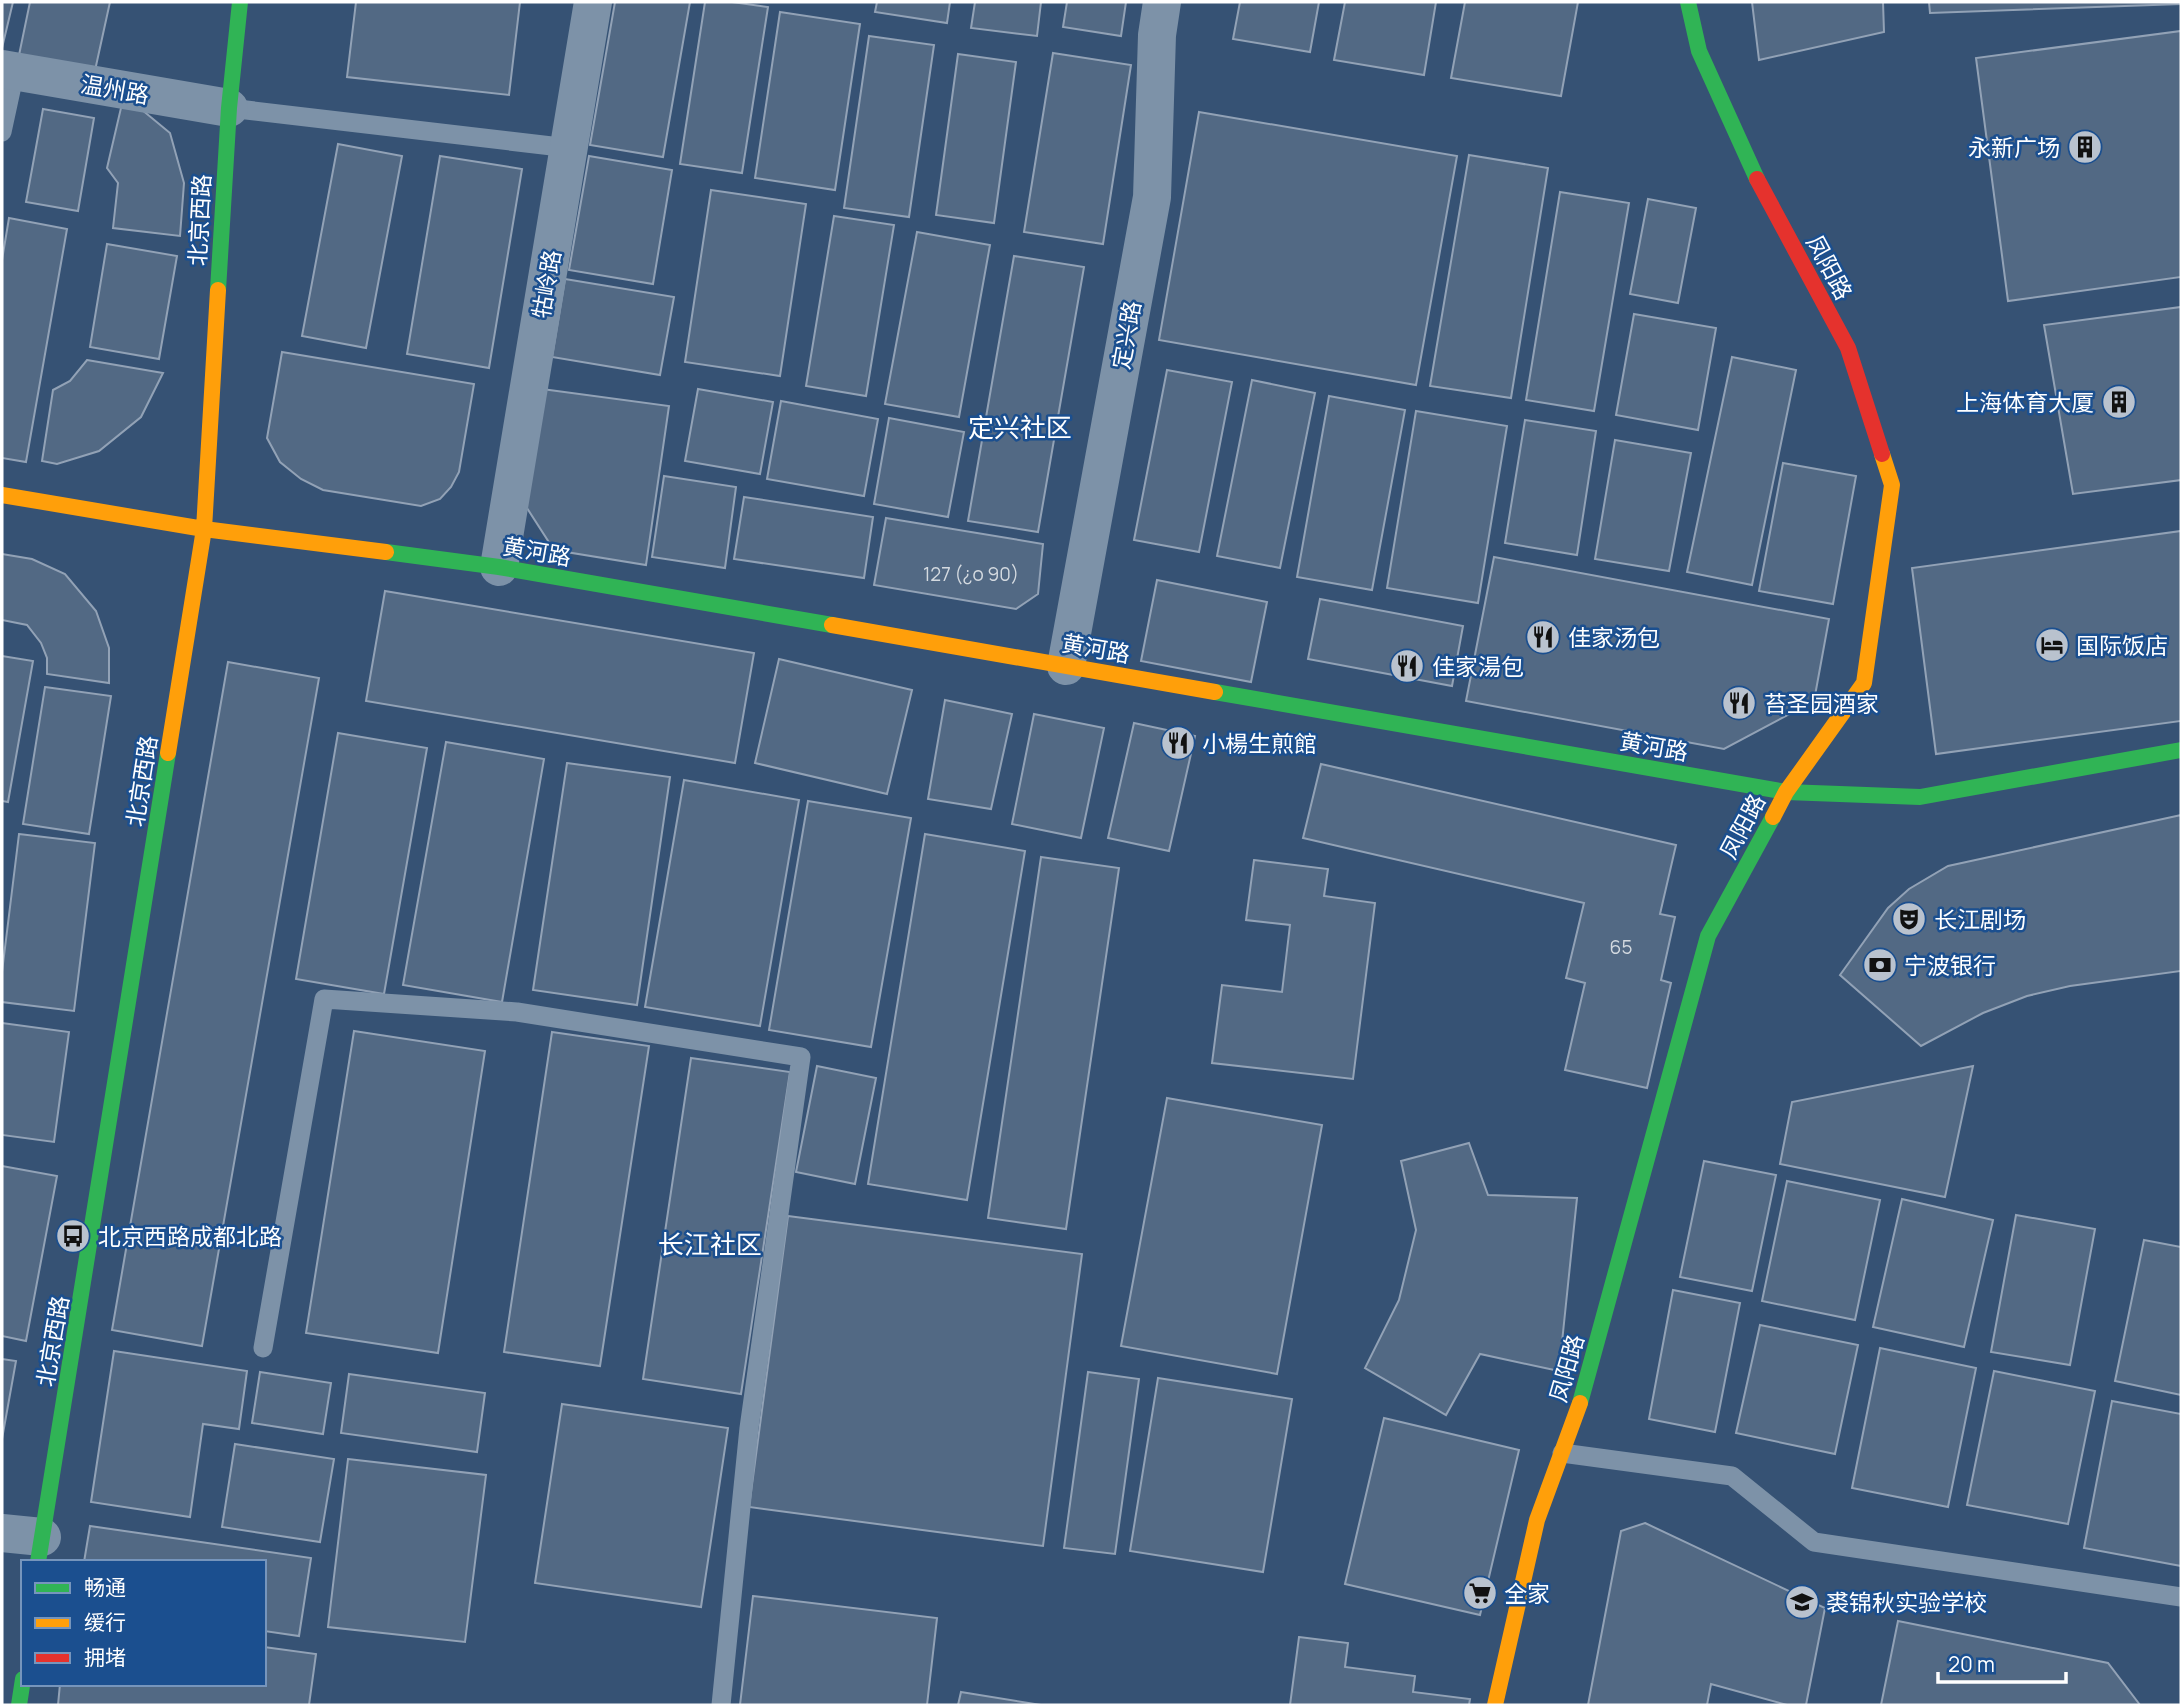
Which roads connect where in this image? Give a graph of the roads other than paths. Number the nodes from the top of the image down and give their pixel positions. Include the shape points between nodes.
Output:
1 (240, 2) edge
2 (593, 2) edge
3 (1162, 2) edge
4 (1688, 2) edge
5 (8, 71) edge
6 (229, 108) junction
7 (2, 132) edge
8 (569, 148) junction
9 (2, 495) edge
10 (204, 529) junction
11 (499, 567) junction
12 (1066, 666) junction
13 (2181, 750) edge
14 (1786, 792) junction
15 (263, 1348) dead end
16 (1562, 1453) junction
17 (2, 1533) edge
18 (40, 1549) edge
19 (2181, 1597) edge
20 (22, 1686) edge
21 (19, 1705) edge
22 (721, 1705) edge
23 (1496, 1705) edge

1 - 6 street, 北京西路
2 - 8 street, 牯岭路
3 - 12 street, 定兴路 via 1152,197
4 - 14 street, 凤阳路 via 1699,51 1754,171 1848,348 1892,485 1864,683
5 - 6 street, 温州路
5 - 7 lane
6 - 8 lane
6 - 10 street, 北京西路
8 - 11 street, 牯岭路
9 - 10 street, 黄河路
10 - 11 street, 黄河路
10 - 18 street, 北京西路
11 - 12 street, 黄河路
12 - 14 street, 黄河路
13 - 14 street, 黄河路 via 1920,797
14 - 16 street, 凤阳路 via 1708,936 1578,1411
15 - 22 lane via 324,999 517,1012 801,1057 749,1428
16 - 19 lane via 1732,1476 1814,1542
16 - 23 street, 凤阳路 via 1537,1520
17 - 18 street
20 - 21 street

